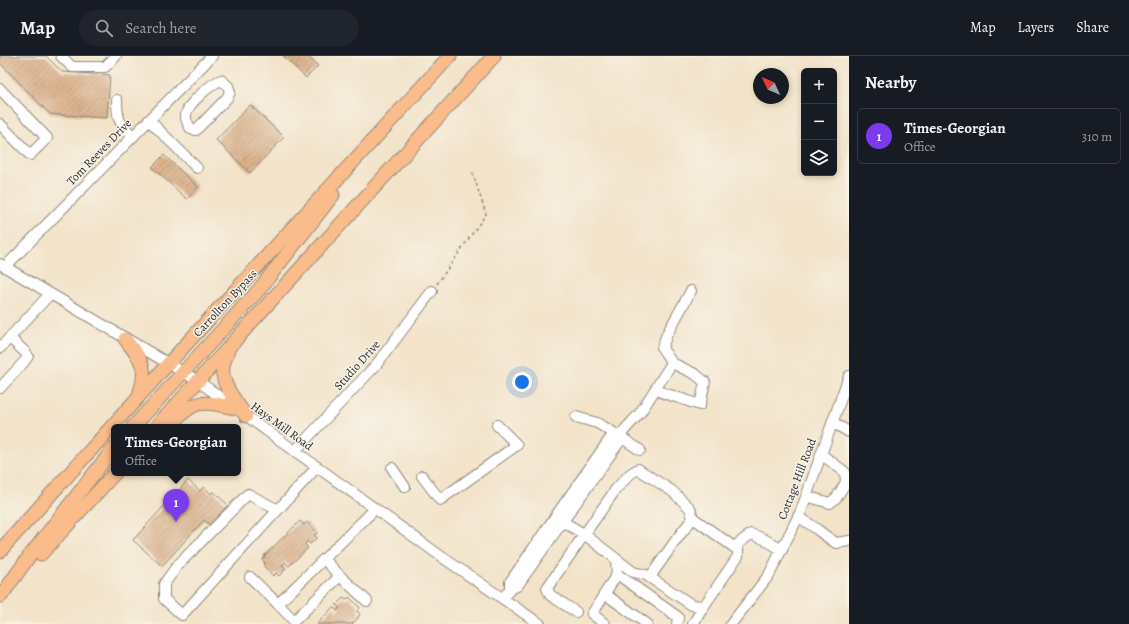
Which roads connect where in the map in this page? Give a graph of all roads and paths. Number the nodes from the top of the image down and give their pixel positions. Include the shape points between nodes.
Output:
1 (61, 56) edge
2 (116, 56) edge
3 (212, 56) edge
4 (450, 56) edge
5 (494, 56) edge
6 (185, 84) junction
7 (0, 89) edge
8 (198, 97) junction
9 (117, 100) dead end
10 (149, 120) junction
11 (0, 124) edge
12 (133, 136) junction
13 (369, 145) junction
14 (197, 168) dead end
15 (472, 170) dead end
16 (3, 266) edge
17 (432, 291) joint
18 (691, 291) dead end
19 (50, 294) junction
20 (10, 338) junction
21 (125, 339) junction
22 (230, 346) junction
23 (0, 348) edge
24 (672, 363) junction
25 (168, 364) junction
26 (184, 373) junction
27 (849, 376) edge
28 (198, 381) junction
29 (0, 388) edge
30 (655, 390) junction
31 (139, 397) junction
32 (240, 412) junction
33 (576, 417) dead end
34 (832, 422) junction
35 (115, 424) edge
36 (136, 424) edge
37 (159, 424) edge
38 (172, 424) edge
39 (497, 425) dead end
40 (111, 428) edge
41 (849, 432) edge
42 (618, 435) junction
43 (640, 450) dead end
44 (295, 451) junction
45 (111, 452) edge
46 (821, 454) junction
47 (317, 467) junction
48 (392, 468) dead end
49 (112, 476) edge
50 (117, 476) edge
51 (422, 476) dead end
52 (405, 487) dead end
53 (98, 492) junction
54 (806, 496) junction
55 (375, 509) junction
56 (278, 510) junction
57 (798, 517) junction
58 (693, 518) junction
59 (559, 519) junction
60 (584, 534) junction
61 (849, 541) edge
62 (734, 547) junction
63 (782, 550) junction
64 (0, 551) edge
65 (324, 559) junction
66 (616, 559) junction
67 (617, 574) junction
68 (340, 576) junction
69 (250, 577) dead end
70 (650, 577) junction
71 (605, 594) junction
72 (1, 597) edge
73 (503, 598) junction
74 (367, 601) dead end
75 (278, 604) junction
76 (704, 606) junction
77 (576, 612) dead end
78 (540, 624) edge
79 (605, 624) edge
80 (647, 624) edge
81 (677, 624) edge
82 (693, 624) edge
83 (731, 624) edge

1 - 2 street via 72,67 105,67
3 - 6 street, Tom Reeves Drive
4 - 13 main road, Carrollton Bypass
5 - 22 main road
6 - 8 street
6 - 10 street, Tom Reeves Drive
7 - 11 street via 47,138 30,155
8 - 8 street via 186,115 191,129 196,130 230,92 221,80
9 - 12 street via 120,123
10 - 12 street, Tom Reeves Drive
10 - 14 street
12 - 16 street, Tom Reeves Drive
13 - 25 main road, Carrollton Bypass
13 - 26 main road via 326,206 258,290
15 - 17 path via 486,214
16 - 19 street, Hays Mill Road
17 - 44 street, Studio Drive via 376,365
18 - 24 street via 662,348
19 - 20 street
19 - 21 street, Hays Mill Road
20 - 23 street
20 - 29 street via 28,356
21 - 25 street, Hays Mill Road
21 - 31 main road via 144,368
22 - 28 main road
22 - 32 main road via 223,365 223,374
24 - 30 street
24 - 30 street via 705,382 700,404
25 - 26 street, Hays Mill Road
25 - 31 main road, Carrollton Bypass
26 - 28 street, Hays Mill Road
26 - 36 main road
27 - 34 street, Cottage Hill Road
28 - 32 street, Hays Mill Road
28 - 37 main road
30 - 42 street via 640,413
31 - 35 main road, Carrollton Bypass
32 - 38 main road via 213,404 199,404 181,414
32 - 44 street, Hays Mill Road
33 - 42 street via 598,423
34 - 41 street
34 - 46 street, Cottage Hill Road
39 - 51 street via 517,445 440,500
40 - 64 main road, Carrollton Bypass
42 - 43 street
42 - 59 street
44 - 47 street, Hays Mill Road
45 - 72 main road via 37,546
46 - 54 street, Cottage Hill Road
46 - 54 street via 845,472 846,482 830,503
47 - 55 street, Hays Mill Road
47 - 56 street
48 - 52 street
49 - 53 main road
50 - 53 main road
53 - 72 main road
54 - 57 street, Cottage Hill Road
55 - 65 street
55 - 73 street, Hays Mill Road
56 - 56 street via 182,615 164,599 164,584 177,566 248,494
57 - 61 street via 836,543
57 - 63 street, Cottage Hill Road
58 - 60 street via 690,508 672,491 638,469 616,489
58 - 62 street
58 - 70 street
59 - 60 street
59 - 73 street via 517,586 510,588
60 - 66 street
60 - 77 street via 547,588 550,595
62 - 63 street via 751,534
62 - 76 street via 738,550 738,556
63 - 83 street, Cottage Hill Road via 769,575
65 - 68 street
65 - 75 street
66 - 67 street
66 - 70 street via 633,572
67 - 71 street
67 - 81 street via 678,617
68 - 74 street
68 - 75 street via 294,621
69 - 75 street
70 - 76 street via 692,605
71 - 79 street via 592,614
71 - 80 street
73 - 78 street, Hays Mill Road
76 - 82 street

